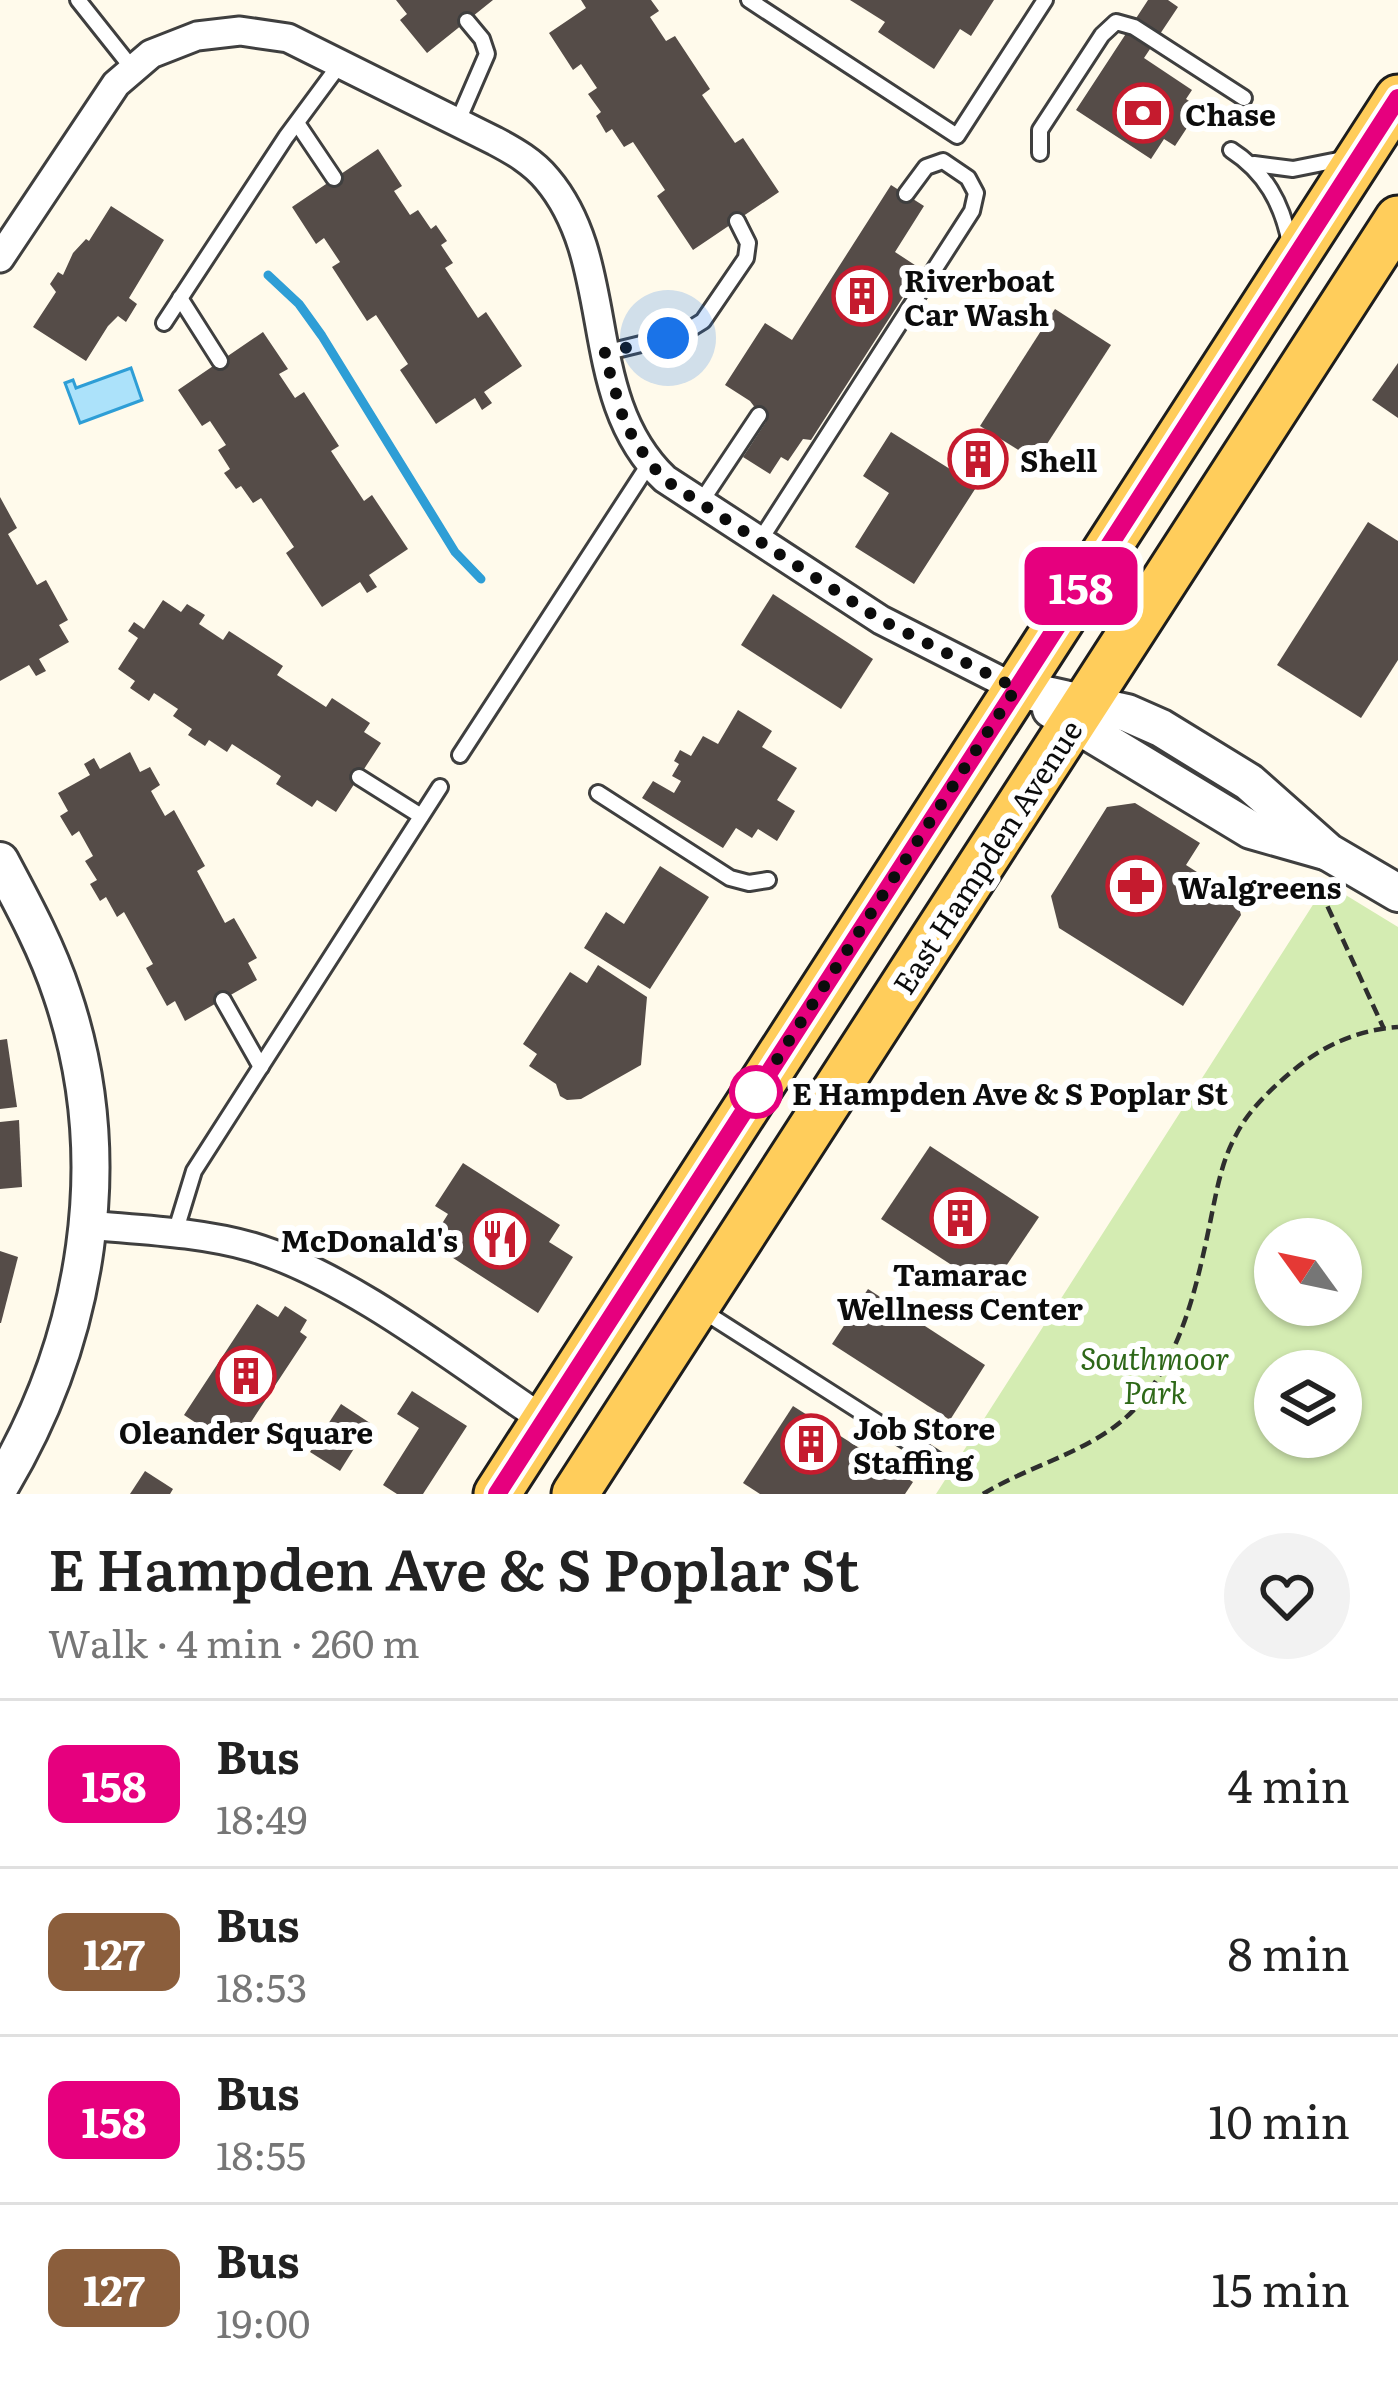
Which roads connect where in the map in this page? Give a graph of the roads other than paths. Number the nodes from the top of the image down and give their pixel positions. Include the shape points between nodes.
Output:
1 (78, 0) edge
2 (749, 0) edge
3 (1045, 0) edge
4 (467, 21) dead end
5 (341, 63) junction
6 (132, 68) junction
7 (1244, 98) dead end
8 (1398, 98) edge
9 (458, 121) junction
10 (297, 123) junction
11 (1231, 149) dead end
12 (1040, 153) dead end
13 (1362, 153) junction
14 (1254, 164) junction
15 (334, 178) dead end
16 (906, 194) dead end
17 (1398, 219) edge
18 (736, 221) dead end
19 (0, 258) edge
20 (1292, 260) junction
21 (181, 298) junction
22 (164, 323) dead end
23 (604, 353) junction
24 (220, 361) dead end
25 (759, 415) dead end
26 (650, 464) junction
27 (700, 505) junction
28 (759, 542) junction
29 (1016, 688) junction
30 (1079, 712) junction
31 (460, 754) dead end
32 (359, 777) dead end
33 (440, 787) dead end
34 (598, 793) dead end
35 (422, 816) junction
36 (0, 862) edge
37 (768, 880) dead end
38 (1398, 893) edge
39 (223, 1000) dead end
40 (261, 1067) junction
41 (88, 1225) junction
42 (175, 1233) junction
43 (696, 1306) junction
44 (544, 1420) junction
45 (941, 1463) dead end
46 (0, 1486) edge
47 (577, 1491) edge
48 (497, 1494) edge

1 - 6 lane
2 - 3 lane via 957,136
4 - 9 lane via 487,54
5 - 6 street via 267,33 229,32 174,43
5 - 9 street
5 - 10 lane
6 - 19 street
7 - 12 lane via 1116,22 1040,130
8 - 13 main road
9 - 23 street via 525,159 558,193 581,246
10 - 15 lane
10 - 21 lane
11 - 14 lane
13 - 14 lane via 1294,169
13 - 20 main road
14 - 20 lane via 1281,212
16 - 28 lane via 926,166 944,161 976,193 972,211
17 - 30 main road, East Hampden Avenue
18 - 23 lane via 746,258 703,321
20 - 29 main road
21 - 22 lane
21 - 24 lane
23 - 26 street via 619,410
25 - 27 lane
26 - 27 street
26 - 31 lane
27 - 28 street
28 - 29 street via 881,620
29 - 30 street
29 - 44 main road
30 - 38 street via 1251,830 1328,852
30 - 43 main road, East Hampden Avenue
32 - 35 lane
33 - 35 lane
34 - 37 lane via 730,878
35 - 40 lane
36 - 41 street via 72,1025 87,1116
39 - 40 lane
40 - 42 lane via 191,1177
41 - 42 street
41 - 46 street via 58,1366
42 - 44 street via 243,1244 312,1271
43 - 45 lane
43 - 47 main road, East Hampden Avenue
44 - 47 main road via 574,1452
44 - 48 main road

